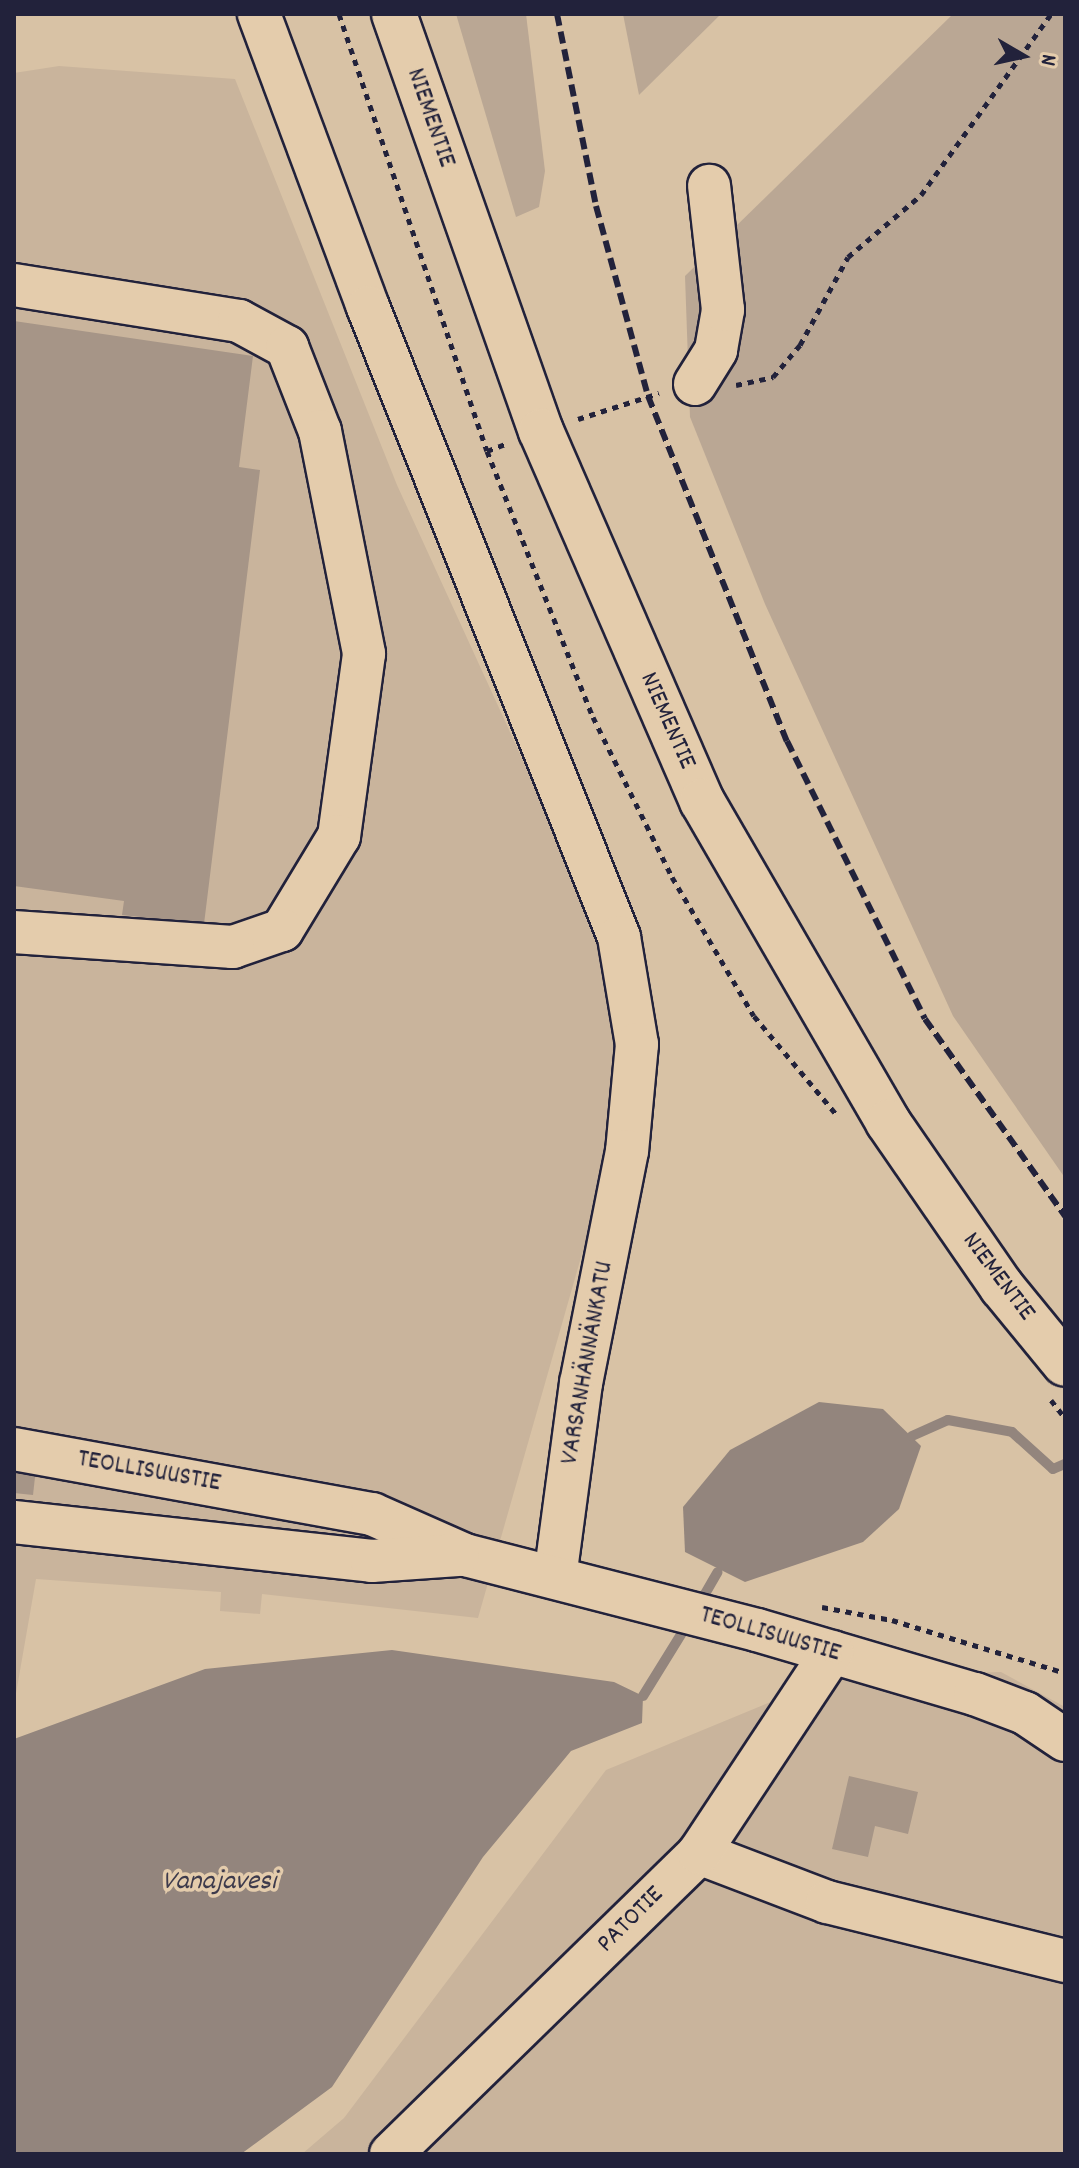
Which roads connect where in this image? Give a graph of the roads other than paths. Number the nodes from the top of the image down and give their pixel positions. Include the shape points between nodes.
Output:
1 (259, 14) edge
2 (394, 14) edge
3 (709, 186) dead end
4 (14, 285) edge
5 (695, 384) road end
6 (14, 932) edge
7 (1065, 1364) edge
8 (14, 1449) edge
9 (14, 1522) edge
10 (465, 1555) junction
11 (555, 1577) junction
12 (832, 1652) junction
13 (1065, 1740) edge
14 (699, 1853) junction
15 (1065, 1961) edge
16 (391, 2154) edge

1 - 11 lane, VARSANHÄNNÄNKATU via 368,307 619,937 637,1044 627,1151 581,1383
2 - 7 main road, NIEMENTIE via 541,431 702,801 888,1122 1002,1287
3 - 5 lane via 723,310 716,350
4 - 6 lane via 239,321 287,347 320,431 364,654 339,836 282,930 233,947
8 - 10 lane, TEOLLISUUSTIE via 372,1514
9 - 10 lane, TEOLLISUUSTIE via 372,1561
10 - 11 lane, TEOLLISUUSTIE
11 - 12 lane, TEOLLISUUSTIE
12 - 13 lane, TEOLLISUUSTIE via 1025,1713
12 - 14 lane, PATOTIE
14 - 15 lane via 827,1902
14 - 16 lane, PATOTIE

